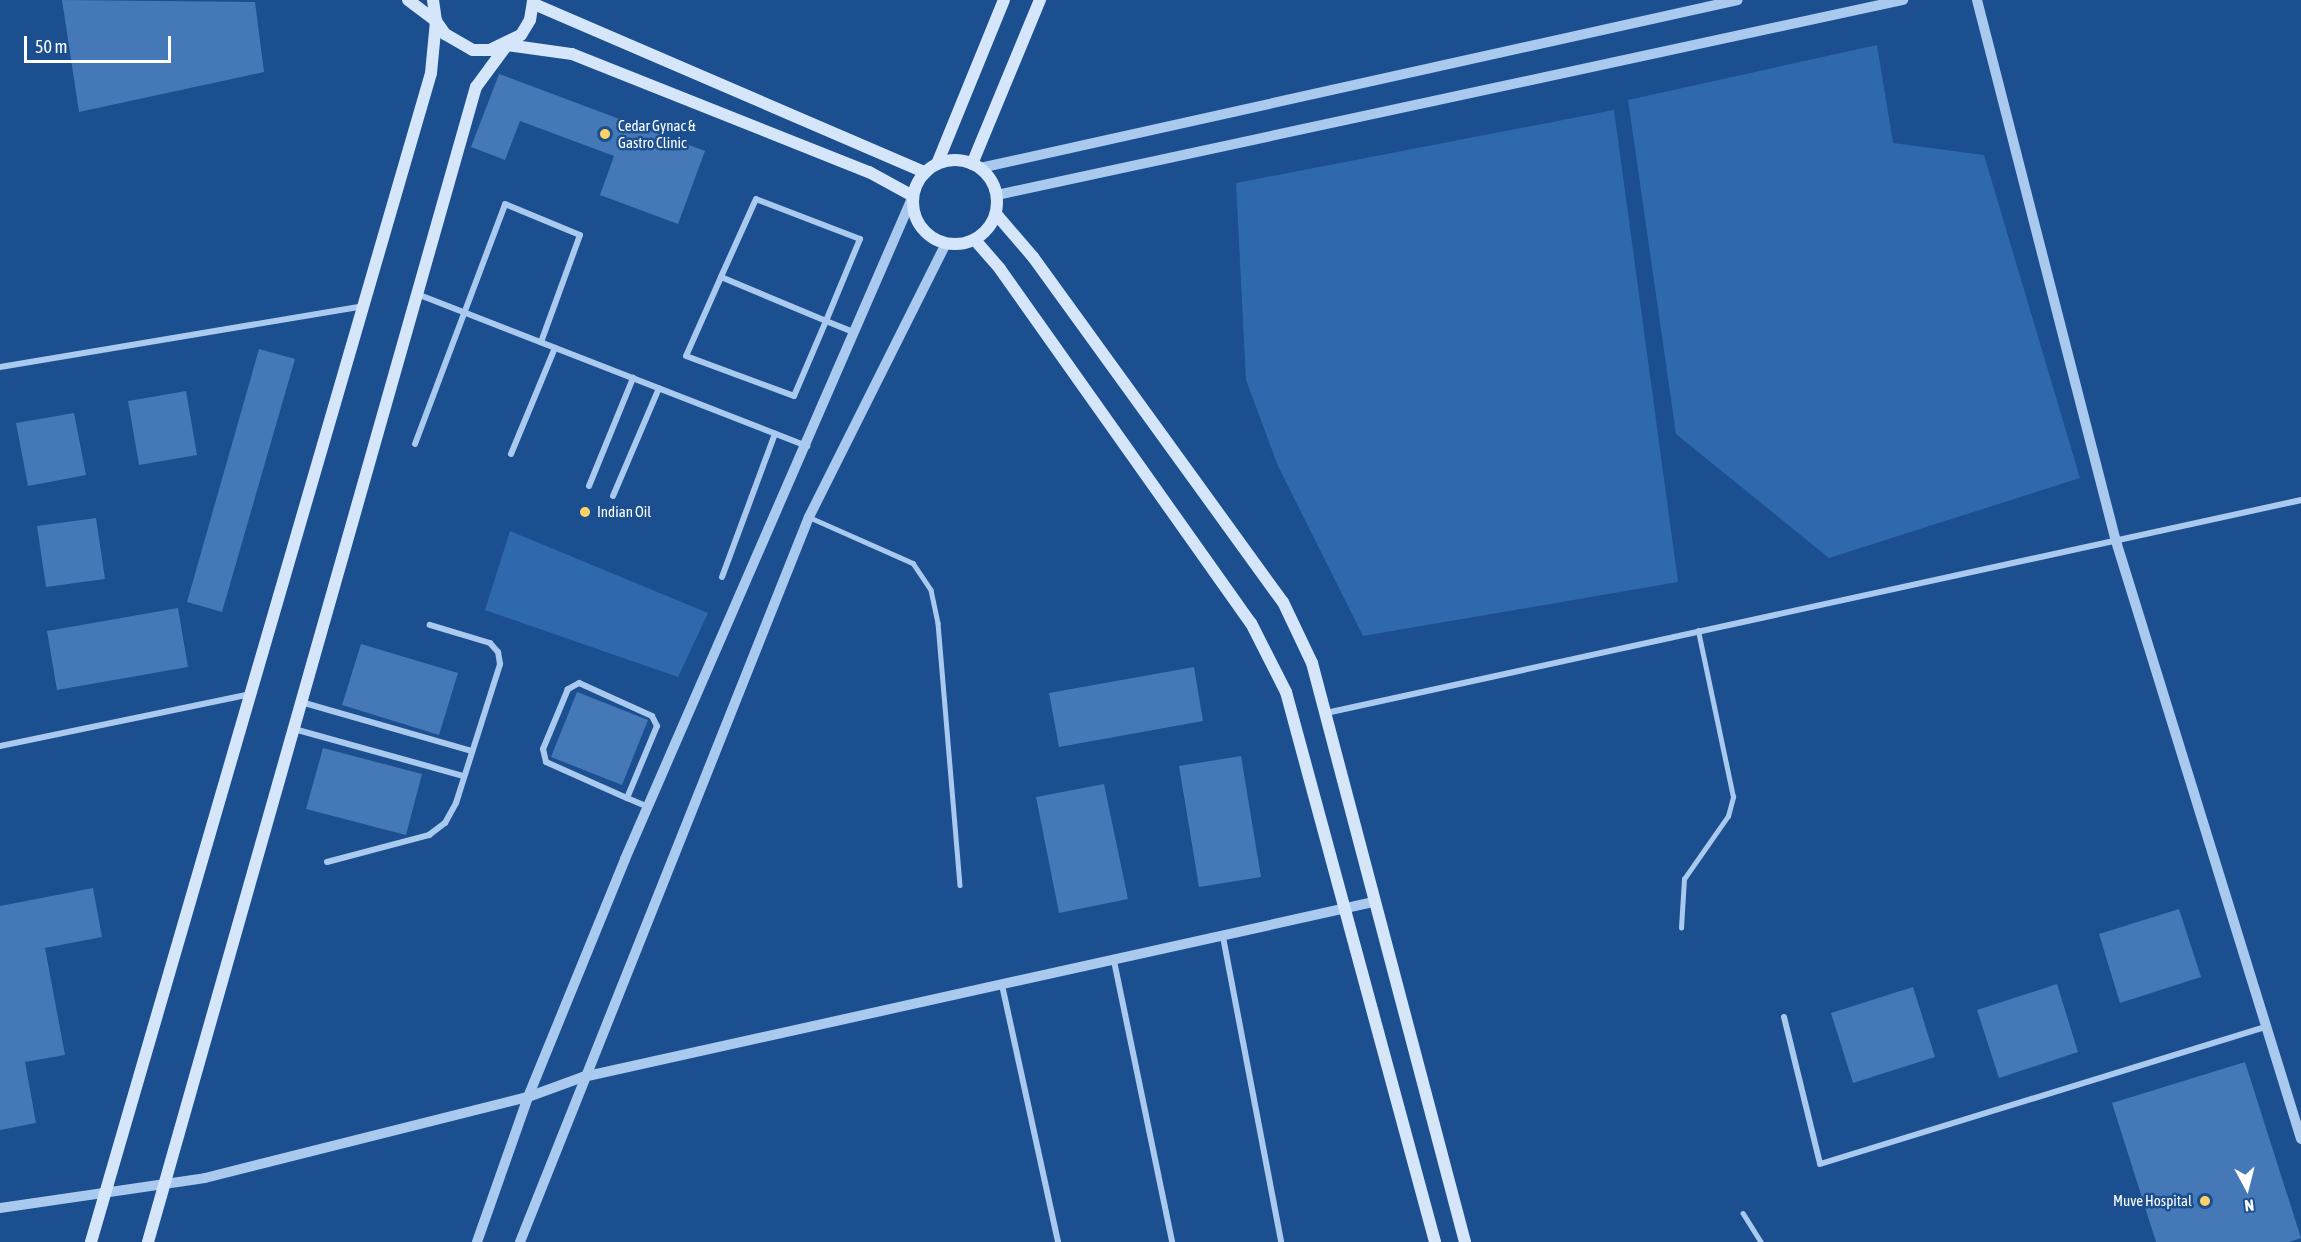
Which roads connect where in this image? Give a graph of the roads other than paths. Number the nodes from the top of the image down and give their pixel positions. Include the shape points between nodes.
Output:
1 (408, 0) edge
2 (433, 0) edge
3 (1004, 0) edge
4 (1040, 0) edge
5 (1738, 0) edge
6 (1903, 0) edge
7 (1977, 0) edge
8 (534, 2) edge
9 (435, 21) junction
10 (507, 45) junction
11 (937, 164) junction
12 (976, 166) junction
13 (925, 172) junction
14 (997, 195) junction
15 (913, 196) junction
16 (996, 214) junction
17 (975, 240) junction
18 (946, 243) junction
19 (721, 277) junction
20 (417, 294) junction
21 (364, 305) junction
22 (465, 312) junction
23 (826, 321) junction
24 (855, 333) junction
25 (542, 342) junction
26 (555, 348) junction
27 (0, 368) edge
28 (633, 378) junction
29 (659, 388) junction
30 (775, 434) junction
31 (415, 444) dead end
32 (807, 446) junction
33 (511, 453) dead end
34 (589, 486) dead end
35 (613, 496) dead end
36 (2301, 500) edge
37 (809, 517) junction
38 (2115, 538) junction
39 (722, 577) dead end
40 (430, 625) dead end
41 (1698, 631) junction
42 (250, 694) junction
43 (300, 702) junction
44 (1324, 713) junction
45 (292, 729) junction
46 (0, 746) edge
47 (472, 752) junction
48 (464, 776) junction
49 (627, 798) junction
50 (648, 807) junction
51 (327, 862) dead end
52 (960, 885) dead end
53 (1374, 902) junction
54 (1343, 911) junction
55 (1681, 928) dead end
56 (1223, 938) junction
57 (1114, 961) junction
58 (1002, 986) junction
59 (1784, 1017) dead end
60 (2266, 1027) junction
61 (583, 1077) junction
62 (528, 1097) junction
63 (2301, 1139) edge
64 (165, 1185) junction
65 (105, 1192) junction
66 (0, 1208) edge
67 (1743, 1213) dead end
68 (91, 1242) edge
69 (148, 1242) edge
70 (477, 1242) edge
71 (520, 1242) edge
72 (1058, 1242) edge
73 (1172, 1242) edge
74 (1281, 1242) edge
75 (1435, 1242) edge
76 (1465, 1242) edge
77 (1761, 1242) edge

1 - 9 main road
2 - 9 main road
3 - 11 main road
4 - 12 main road
5 - 12 street
6 - 14 street
7 - 38 street
8 - 10 main road via 520,35
8 - 13 main road
9 - 10 main road via 458,44 473,50
9 - 21 main road via 431,73
10 - 15 main road via 572,54 869,172
10 - 20 main road via 476,87
11 - 12 main road via 955,159
11 - 13 main road
12 - 14 main road via 994,184
13 - 15 main road
14 - 16 main road
15 - 18 main road via 914,213 922,229
15 - 24 street
16 - 17 main road
16 - 44 main road via 1033,257 1284,602 1312,663
17 - 18 main road
17 - 54 main road via 1000,269 1251,623 1286,692
18 - 37 street
19 - 23 street
19 - 23 street via 686,356 794,396
19 - 23 street via 756,199 860,239
20 - 22 street
20 - 43 main road
21 - 27 street
21 - 42 main road
22 - 25 street
22 - 25 street via 505,204 580,235
22 - 31 street
23 - 24 street
24 - 32 street
25 - 26 street
26 - 28 street
26 - 33 street
28 - 29 street
28 - 34 street
29 - 30 street
29 - 35 street
30 - 32 street
30 - 39 street
32 - 50 street
36 - 38 street
37 - 52 lane via 913,563 931,590 938,623
37 - 61 street
38 - 41 street
38 - 60 street
40 - 47 street via 490,643 498,652 500,664
41 - 44 street
41 - 55 lane via 1733,797 1728,816 1684,879
42 - 46 street
42 - 65 main road
43 - 45 main road
43 - 47 street
44 - 53 main road
45 - 48 street
45 - 64 main road
47 - 48 street
48 - 51 street via 445,823 429,835
49 - 49 street via 546,762 543,749 568,689 579,683 652,716 657,726
49 - 50 street
50 - 62 street
53 - 54 street
53 - 76 main road
54 - 56 street
54 - 75 main road
56 - 57 street
56 - 74 street
57 - 58 street
57 - 73 street
58 - 61 street
58 - 72 street
59 - 60 street via 1820,1164
60 - 63 street
61 - 62 street
61 - 71 street
62 - 64 street
62 - 70 street
64 - 65 street
64 - 69 main road
65 - 66 street
65 - 68 main road
67 - 77 lane

